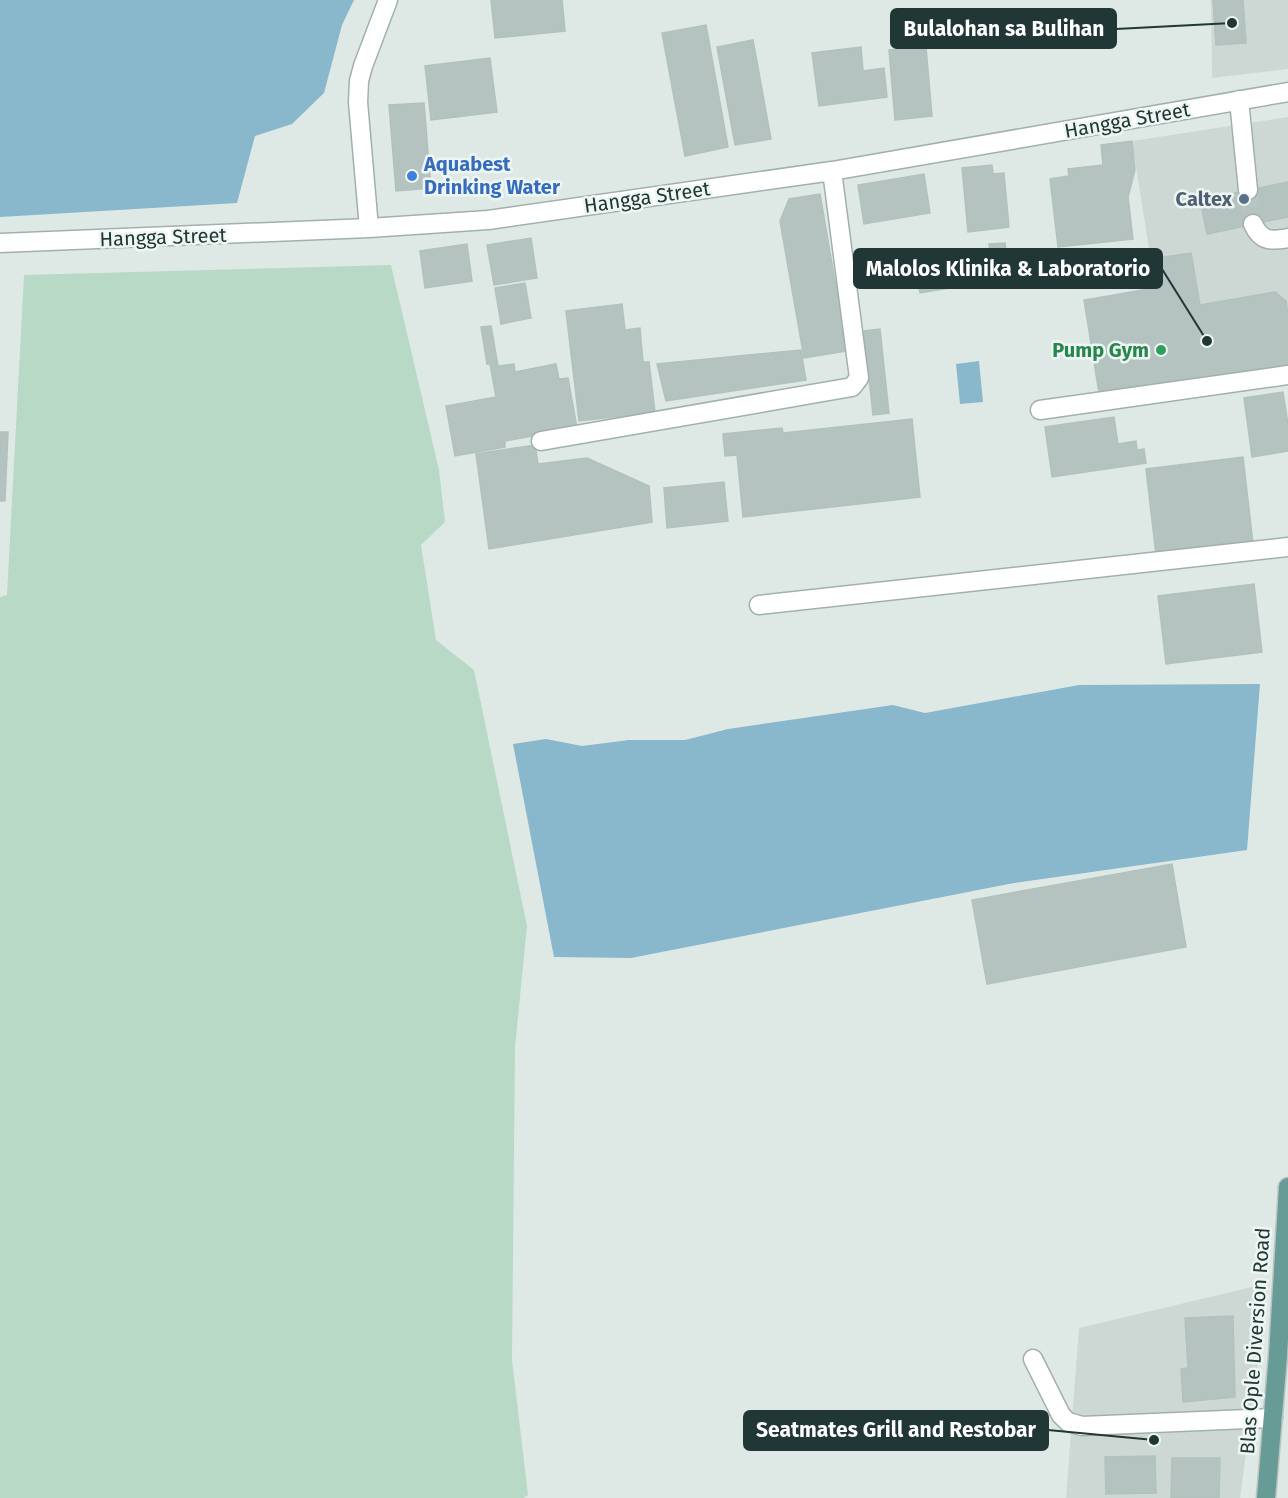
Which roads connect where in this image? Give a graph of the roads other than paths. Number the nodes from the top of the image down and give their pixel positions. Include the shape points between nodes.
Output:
1 (388, 0) edge
2 (1288, 92) edge
3 (1239, 100) junction
4 (832, 171) junction
5 (1248, 190) tunnel mouth
6 (1253, 224) dead end
7 (369, 228) junction
8 (1288, 238) edge
9 (0, 243) edge
10 (1288, 375) edge
11 (1040, 410) dead end
12 (541, 441) dead end
13 (1288, 547) edge
14 (759, 605) dead end
15 (1288, 1187) edge
16 (1283, 1354) edge
17 (1033, 1359) dead end
18 (1273, 1418) junction
19 (1266, 1498) edge

1 - 7 street via 359,81
2 - 3 street, Hangga Street
3 - 4 street, Hangga Street
3 - 5 street
4 - 7 street, Hangga Street via 489,220
4 - 12 street via 859,378 852,387
6 - 8 street via 1263,237 1273,241
7 - 9 street, Hangga Street
10 - 11 street
13 - 14 street
15 - 16 main road, Blas Ople Diversion Road
16 - 18 main road, Blas Ople Diversion Road
17 - 18 street via 1061,1415 1082,1426
18 - 19 main road, Blas Ople Diversion Road

